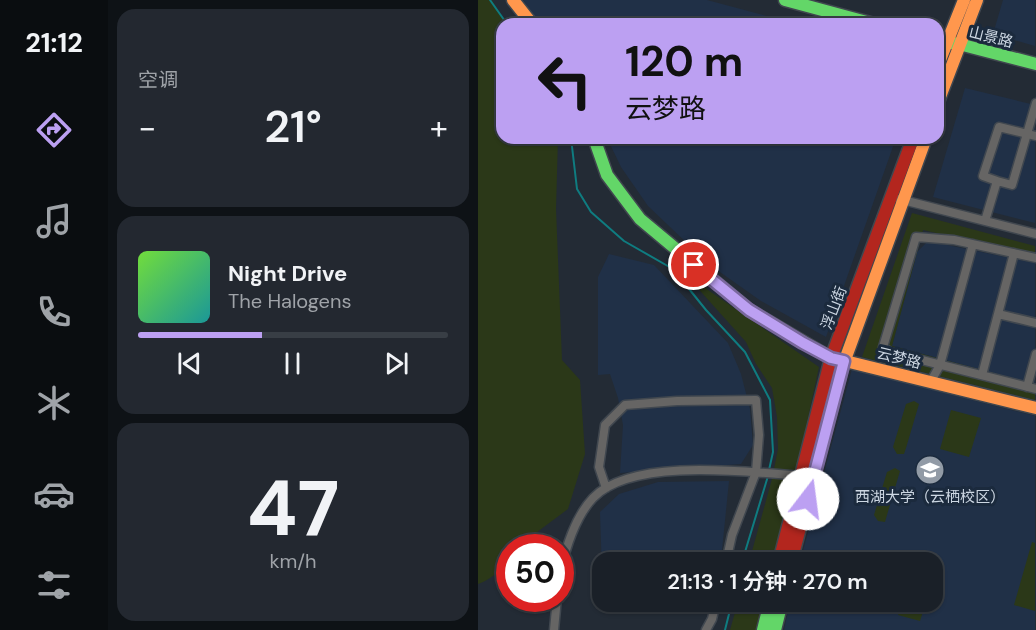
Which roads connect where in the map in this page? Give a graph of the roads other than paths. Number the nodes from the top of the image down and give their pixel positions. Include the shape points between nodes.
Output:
1 (513, 0) edge
2 (785, 0) edge
3 (964, 0) edge
4 (977, 0) edge
5 (527, 18) edge
6 (852, 18) edge
7 (948, 43) edge
8 (1036, 64) edge
9 (944, 67) edge
10 (1036, 104) edge
11 (1031, 135) edge
12 (596, 144) edge
13 (912, 144) edge
14 (923, 144) edge
15 (997, 181) junction
16 (898, 199) junction
17 (985, 221) junction
18 (1036, 234) edge
19 (973, 244) junction
20 (1014, 253) junction
21 (1036, 258) edge
22 (998, 314) junction
23 (1036, 322) edge
24 (1036, 354) edge
25 (837, 359) junction
26 (940, 365) junction
27 (982, 375) junction
28 (931, 381) junction
29 (1031, 388) edge
30 (1036, 408) edge
31 (760, 472) junction
32 (802, 476) junction
33 (606, 488) junction
34 (573, 534) edge
35 (728, 552) edge
36 (782, 552) edge
37 (794, 552) edge
38 (556, 612) edge
39 (714, 612) edge
40 (768, 612) edge
41 (780, 612) edge
42 (554, 630) edge
43 (706, 630) edge
44 (763, 630) edge
45 (775, 630) edge

1 - 5 main road
2 - 6 main road
3 - 7 main road
4 - 7 main road
7 - 8 main road, 山景路
7 - 9 main road
10 - 11 street
11 - 15 street via 1012,185
11 - 15 street via 999,127 983,176
12 - 25 main road, 云梦路 via 607,175 640,219 749,310
13 - 16 main road, 浮山街
14 - 16 main road, 浮山街
15 - 17 street
16 - 17 street
16 - 25 main road, 浮山街
17 - 18 street
19 - 20 street
19 - 26 street
19 - 26 street via 916,237 883,346 890,352
20 - 21 street
20 - 22 street
22 - 23 street
22 - 27 street
24 - 29 street
25 - 28 main road, 云梦路
25 - 32 main road, 浮山街
25 - 37 main road, 浮山街
26 - 27 street
26 - 28 street
27 - 29 street
28 - 30 main road, 云梦路
31 - 32 street
31 - 33 street via 682,470 641,475
31 - 33 street via 756,400 625,405 606,425 599,467
31 - 35 street
32 - 36 main road, 浮山街
33 - 34 street via 580,516
38 - 42 street
39 - 43 street
40 - 44 main road
41 - 45 main road

